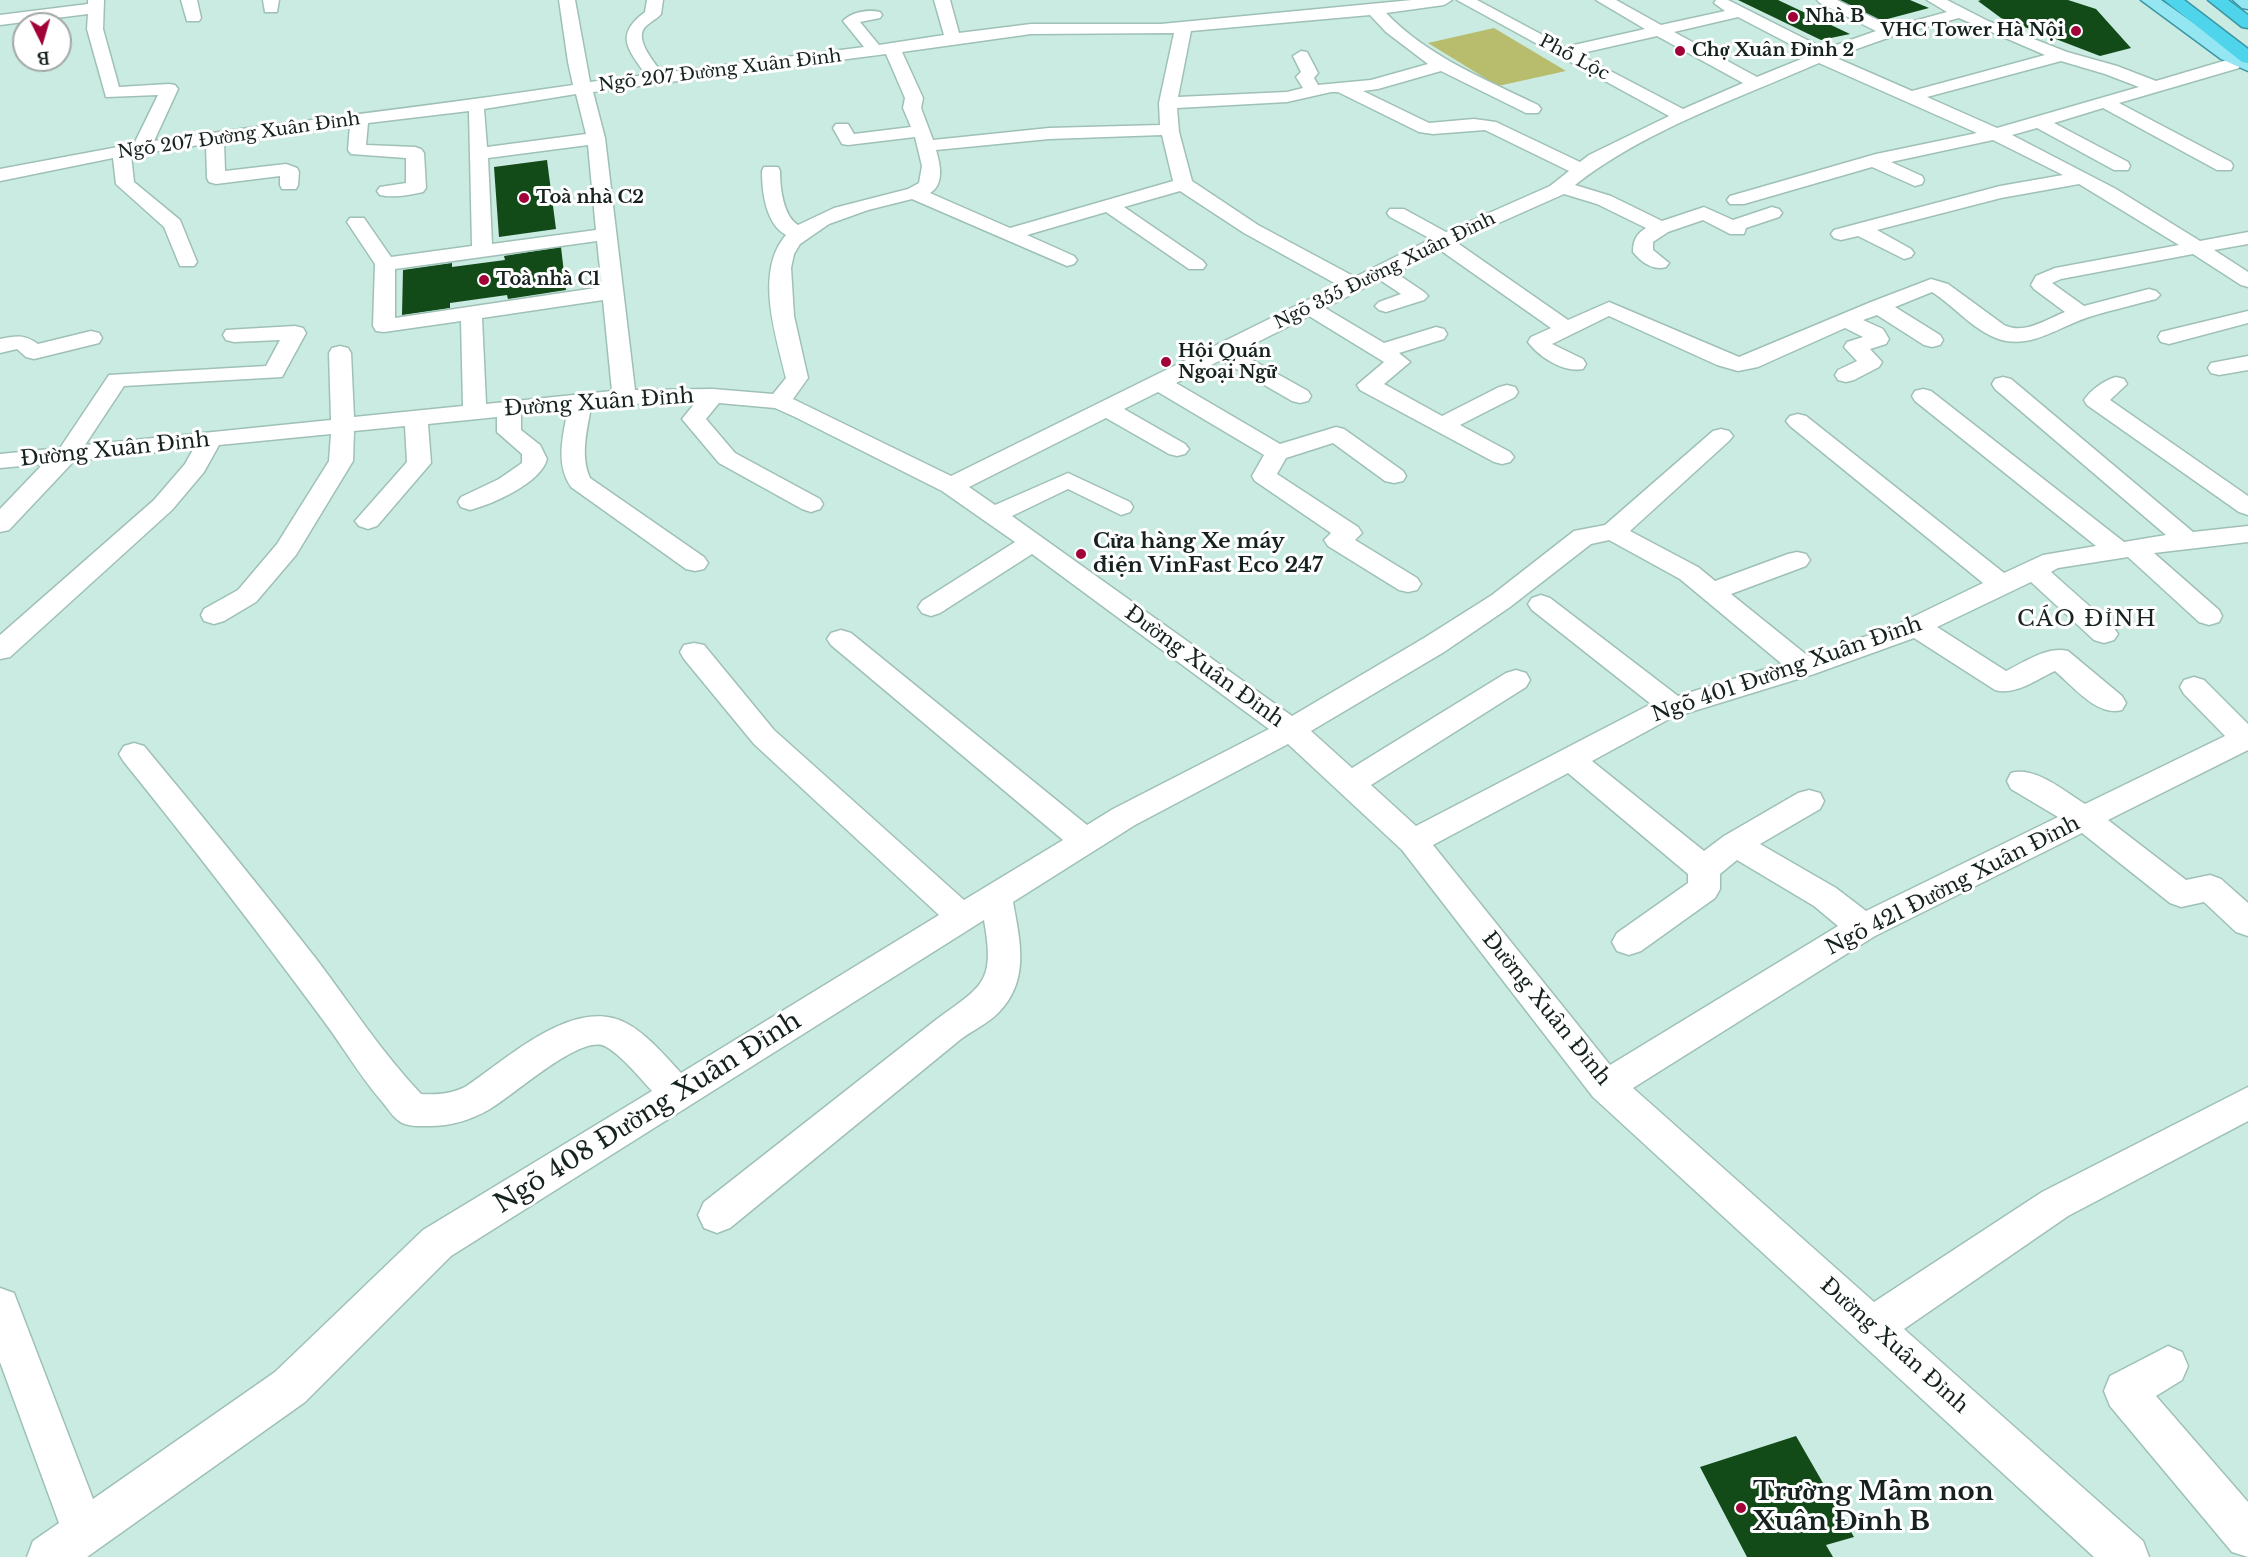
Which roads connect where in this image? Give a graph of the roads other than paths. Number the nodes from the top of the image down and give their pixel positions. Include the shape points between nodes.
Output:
1 (189, 0) edge
2 (567, 0) edge
3 (655, 0) edge
4 (942, 0) edge
5 (1444, 0) edge
6 (1466, 0) edge
7 (1604, 0) edge
8 (1718, 0) edge
9 (1825, 0) edge
10 (2217, 0) edge
11 (2242, 0) edge
12 (2155, 1) edge
13 (96, 4) edge
14 (1951, 4) edge
15 (2248, 4) edge
16 (1373, 9) junction
17 (1741, 12) junction
18 (874, 15) dead end
19 (193, 18) dead end
20 (0, 20) edge
21 (2248, 23) edge
22 (1183, 27) junction
23 (1661, 30) junction
24 (1890, 32) junction
25 (953, 38) junction
26 (884, 50) junction
27 (1563, 52) junction
28 (1301, 56) dead end
29 (1822, 56) junction
30 (2061, 56) junction
31 (2239, 61) edge
32 (1443, 64) junction
33 (657, 78) junction
34 (2248, 78) edge
35 (1757, 84) junction
36 (1341, 87) junction
37 (2158, 87) junction
38 (584, 88) junction
39 (1315, 92) junction
40 (1912, 96) junction
41 (1168, 103) junction
42 (2106, 103) junction
43 (1532, 109) dead end
44 (477, 112) dead end
45 (1682, 116) junction
46 (359, 119) junction
47 (2039, 122) junction
48 (842, 128) dead end
49 (1171, 130) junction
50 (1997, 134) junction
51 (215, 138) junction
52 (596, 138) junction
53 (925, 138) junction
54 (141, 149) junction
55 (121, 151) junction
56 (480, 154) junction
57 (1875, 161) junction
58 (2121, 166) dead end
59 (2224, 166) dead end
60 (1582, 170) junction
61 (771, 171) dead end
62 (0, 174) edge
63 (2081, 178) junction
64 (1915, 180) dead end
65 (1183, 184) junction
66 (290, 185) dead end
67 (1561, 187) junction
68 (387, 191) dead end
69 (914, 193) junction
70 (1737, 200) dead end
71 (1108, 205) junction
72 (1397, 213) dead end
73 (1772, 213) dead end
74 (357, 222) dead end
75 (1661, 228) junction
76 (799, 233) junction
77 (607, 234) junction
78 (1009, 234) junction
79 (2248, 238) edge
80 (1444, 241) junction
81 (2193, 247) junction
82 (482, 251) junction
83 (1904, 253) dead end
84 (1067, 260) dead end
85 (187, 262) dead end
86 (1659, 263) dead end
87 (386, 264) junction
88 (1196, 265) dead end
89 (1381, 272) junction
90 (2248, 281) edge
91 (1354, 285) junction
92 (613, 292) junction
93 (2149, 296) dead end
94 (1386, 306) dead end
95 (1878, 306) junction
96 (1309, 308) junction
97 (471, 313) junction
98 (2080, 313) junction
99 (2248, 317) edge
100 (1845, 320) junction
101 (1567, 329) junction
102 (1436, 334) dead end
103 (234, 335) dead end
104 (2169, 337) dead end
105 (91, 338) dead end
106 (1932, 340) dead end
107 (0, 346) edge
108 (1221, 351) junction
109 (1381, 351) junction
110 (340, 353) dead end
111 (2248, 363) edge
112 (1575, 364) dead end
113 (2219, 368) dead end
114 (1846, 375) dead end
115 (1158, 382) junction
116 (2003, 384) dead end
117 (2116, 384) dead end
118 (1507, 392) dead end
119 (713, 396) junction
120 (1300, 396) dead end
121 (1923, 396) dead end
122 (624, 397) junction
123 (581, 401) junction
124 (779, 401) junction
125 (509, 408) junction
126 (1106, 408) junction
127 (475, 411) junction
128 (416, 418) junction
129 (1798, 421) dead end
130 (1442, 425) junction
131 (343, 426) junction
132 (1721, 436) dead end
133 (210, 441) junction
134 (1177, 450) dead end
135 (68, 453) junction
136 (1277, 453) junction
137 (1502, 457) dead end
138 (0, 461) edge
139 (1394, 476) dead end
140 (951, 486) junction
141 (470, 502) dead end
142 (811, 504) dead end
143 (1120, 507) dead end
144 (2248, 507) edge
145 (993, 515) junction
146 (368, 521) dead end
147 (0, 524) edge
148 (1613, 532) junction
149 (2248, 534) edge
150 (2188, 541) junction
151 (1033, 542) junction
152 (2126, 550) junction
153 (1797, 560) dead end
154 (695, 563) dead end
155 (2034, 570) junction
156 (1408, 584) dead end
157 (2002, 585) junction
158 (1712, 591) junction
159 (1541, 604) dead end
160 (931, 607) dead end
161 (214, 615) dead end
162 (2209, 616) dead end
163 (1915, 626) junction
164 (2104, 634) dead end
165 (841, 639) dead end
166 (0, 650) edge
167 (694, 652) dead end
168 (1804, 667) junction
169 (1516, 680) dead end
170 (2194, 687) dead end
171 (2112, 703) dead end
172 (1674, 707) junction
173 (1291, 730) junction
174 (134, 754) dead end
175 (1570, 759) junction
176 (2022, 781) dead end
177 (1350, 784) junction
178 (1809, 801) dead end
179 (2084, 818) junction
180 (1085, 841) junction
181 (1413, 842) junction
182 (1735, 844) junction
183 (1704, 869) junction
184 (996, 897) junction
185 (962, 917) junction
186 (2248, 923) edge
187 (1863, 927) junction
188 (1629, 942) dead end
189 (1606, 1086) junction
190 (678, 1094) junction
191 (2248, 1103) edge
192 (717, 1215) dead end
193 (0, 1307) edge
194 (1872, 1327) junction
195 (2168, 1366) dead end
196 (84, 1532) junction
197 (2248, 1536) edge
198 (49, 1557) edge
199 (2127, 1557) edge

1 - 19 street
2 - 38 street
3 - 33 street via 653,14 635,29 635,37
4 - 25 street
5 - 16 street, Ngõ 207 Đường Xuân Đỉnh
6 - 27 street, Phố Lộc
7 - 23 street
8 - 17 street
9 - 24 street
10 - 21 highway
11 - 15 main road
12 - 31 main road
13 - 20 street
13 - 54 street via 95,29 112,93 169,89
14 - 24 street, Ngõ 355 Đường Xuân Đỉnh
14 - 30 street via 1982,24
16 - 22 street, Ngõ 207 Đường Xuân Đỉnh via 1245,15
16 - 32 street via 1392,29
17 - 23 street
17 - 29 street
18 - 26 street via 852,21
22 - 25 street, Ngõ 207 Đường Xuân Đỉnh via 1031,29
22 - 41 street via 1182,49
23 - 27 street
23 - 35 street
24 - 29 street, Ngõ 355 Đường Xuân Đỉnh
25 - 26 street, Ngõ 207 Đường Xuân Đỉnh
26 - 33 street, Ngõ 207 Đường Xuân Đỉnh
26 - 53 street via 911,90 915,102 912,108
27 - 45 street, Phố Lộc
28 - 39 street via 1310,73 1304,77
29 - 35 street, Ngõ 355 Đường Xuân Đỉnh
29 - 40 street
30 - 37 street
30 - 40 street
31 - 34 main road
31 - 37 street
32 - 36 street via 1372,85
32 - 43 street
33 - 38 street, Ngõ 207 Đường Xuân Đỉnh
35 - 45 street, Ngõ 355 Đường Xuân Đỉnh
36 - 39 street
36 - 60 street via 1425,128 1478,123 1490,126
37 - 42 street
38 - 46 street, Ngõ 207 Đường Xuân Đỉnh
38 - 52 street
39 - 41 street
40 - 50 street
41 - 49 street
42 - 47 street
42 - 59 street
44 - 56 street
45 - 60 street, Ngõ 355 Đường Xuân Đỉnh via 1596,159
46 - 51 street, Ngõ 207 Đường Xuân Đỉnh
46 - 68 street via 357,150 415,153 416,188
47 - 50 street
47 - 58 street
48 - 53 street via 848,140
49 - 53 street
49 - 65 street
50 - 57 street
50 - 63 street
51 - 54 street, Ngõ 207 Đường Xuân Đỉnh
51 - 66 street via 216,178 286,170 290,172
52 - 56 street
52 - 77 street
53 - 69 street via 931,178 927,187
54 - 55 street, Ngõ 207 Đường Xuân Đỉnh
55 - 62 street, Ngõ 207 Đường Xuân Đỉnh
55 - 85 street via 125,184 173,224
56 - 82 street
57 - 64 street
57 - 70 street
60 - 67 street, Ngõ 355 Đường Xuân Đỉnh
61 - 76 street via 781,220
63 - 81 street
63 - 83 street via 2000,192 1851,232
65 - 71 street
65 - 91 street via 1251,229
67 - 75 street via 1605,200
67 - 80 street, Ngõ 355 Đường Xuân Đỉnh
69 - 76 street via 827,218
69 - 78 street
71 - 78 street
71 - 88 street
72 - 80 street
73 - 75 street via 1734,228 1704,213
74 - 87 street
75 - 86 street via 1642,242 1644,252
76 - 124 street via 784,255 781,291 797,378
77 - 82 street
77 - 92 street
78 - 84 street
79 - 81 street
80 - 89 street, Ngõ 355 Đường Xuân Đỉnh
80 - 101 street
81 - 90 street
81 - 98 street via 2055,274 2043,280 2041,285
82 - 87 street
87 - 97 street via 384,326
89 - 91 street, Ngõ 355 Đường Xuân Đỉnh
89 - 94 street via 1418,296
91 - 96 street, Ngõ 355 Đường Xuân Đỉnh
92 - 97 street
92 - 122 street
93 - 98 street
95 - 98 street via 1925,286 1937,286 1999,332 2013,336 2026,335
95 - 100 street
95 - 106 street
96 - 108 street, Ngõ 355 Đường Xuân Đỉnh
96 - 109 street
97 - 127 street
99 - 104 street
100 - 101 street via 1738,364 1614,309 1603,310
100 - 114 street via 1878,339 1855,347 1871,362
101 - 112 street via 1539,342 1544,349
102 - 109 street
103 - 135 street via 295,333 274,372 117,380
105 - 107 street via 34,352 21,342
108 - 115 street, Ngõ 355 Đường Xuân Đỉnh
108 - 120 street
109 - 130 street via 1399,362 1368,386
110 - 131 street
111 - 113 street
115 - 126 street, Ngõ 355 Đường Xuân Đỉnh
115 - 136 street
116 - 150 street
117 - 144 street via 2095,400
118 - 130 street
119 - 122 street, Đường Xuân Đỉnh
119 - 124 street, Đường Xuân Đỉnh
119 - 142 street via 694,419 709,439 727,458
121 - 152 street
122 - 123 street, Đường Xuân Đỉnh
123 - 125 street, Đường Xuân Đỉnh
123 - 154 street via 573,452 575,474 580,482
124 - 140 street, Đường Xuân Đỉnh
125 - 127 street, Đường Xuân Đỉnh
125 - 141 street via 509,432 531,451 534,465 524,475
126 - 134 street
126 - 140 street, Ngõ 355 Đường Xuân Đỉnh
127 - 128 street, Đường Xuân Đỉnh
128 - 131 street, Đường Xuân Đỉnh
128 - 146 street via 419,463
129 - 157 street
130 - 137 street
131 - 133 street, Đường Xuân Đỉnh
131 - 161 street via 341,461 288,549 248,596
132 - 148 street
133 - 135 street, Đường Xuân Đỉnh
133 - 166 street via 195,467 163,505
135 - 138 street, Đường Xuân Đỉnh
135 - 147 street
136 - 139 street via 1336,434
136 - 156 street via 1264,476 1349,533 1337,540
140 - 145 street, Đường Xuân Đỉnh
143 - 145 street via 1068,480
145 - 151 street, Đường Xuân Đỉnh
148 - 158 street via 1689,573
148 - 173 street, Ngõ 408 Đường Xuân Đỉnh via 1583,537 1434,645
149 - 150 street, Ngõ 401 Đường Xuân Đỉnh
150 - 152 street, Ngõ 401 Đường Xuân Đỉnh
151 - 160 street
151 - 173 street, Đường Xuân Đỉnh
152 - 155 street, Ngõ 401 Đường Xuân Đỉnh via 2052,561
152 - 162 street
153 - 158 street
155 - 157 street, Ngõ 401 Đường Xuân Đỉnh
155 - 164 street
157 - 163 street, Ngõ 401 Đường Xuân Đỉnh
158 - 168 street
159 - 172 street
163 - 168 street, Ngõ 401 Đường Xuân Đỉnh
163 - 171 street via 2005,683 2058,658
165 - 180 street
167 - 185 street via 764,737
168 - 172 street, Ngõ 401 Đường Xuân Đỉnh
169 - 177 street
170 - 179 street, Ngõ 421 Đường Xuân Đỉnh via 2245,740
172 - 175 street, Ngõ 401 Đường Xuân Đỉnh
173 - 177 street, Đường Xuân Đỉnh
173 - 180 street, Ngõ 408 Đường Xuân Đỉnh
174 - 190 street via 232,873 381,1076 412,1110 439,1111 462,1106 572,1034 594,1029 617,1036
175 - 181 street, Ngõ 401 Đường Xuân Đỉnh
175 - 183 street
176 - 179 street
177 - 181 street, Đường Xuân Đỉnh
178 - 182 street
179 - 186 street via 2181,894 2210,888
179 - 187 street, Ngõ 421 Đường Xuân Đỉnh
180 - 184 street, Ngõ 408 Đường Xuân Đỉnh
181 - 189 street, Đường Xuân Đỉnh
182 - 183 street
182 - 187 street via 1825,897
183 - 188 street via 1704,889
184 - 185 street, Ngõ 408 Đường Xuân Đỉnh
184 - 192 street via 1006,966 1001,984 986,1002
185 - 190 street, Ngõ 408 Đường Xuân Đỉnh
187 - 189 street, Ngõ 421 Đường Xuân Đỉnh
189 - 194 street, Đường Xuân Đỉnh
190 - 196 street, Ngõ 408 Đường Xuân Đỉnh via 437,1243 290,1387
191 - 194 street via 2055,1204
193 - 196 street
194 - 199 street, Đường Xuân Đỉnh
195 - 197 street via 2125,1391
196 - 198 street, Ngõ 408 Đường Xuân Đỉnh

